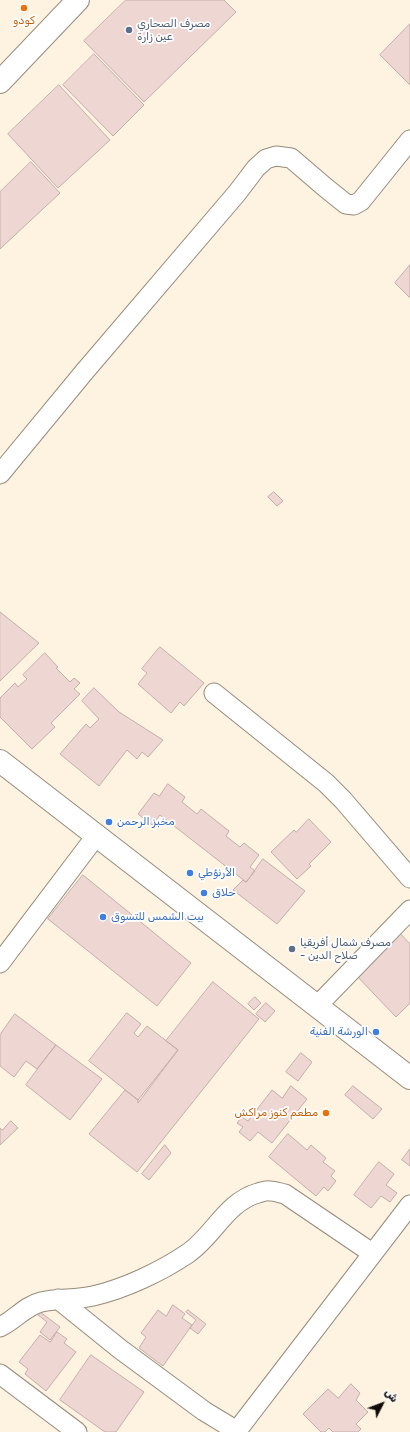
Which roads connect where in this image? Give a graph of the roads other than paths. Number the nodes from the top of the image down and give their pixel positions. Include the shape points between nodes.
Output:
1 (78, 0) edge
2 (0, 82) edge
3 (410, 140) edge
4 (0, 474) edge
5 (214, 694) dead end
6 (0, 761) edge
7 (96, 836) junction
8 (410, 878) edge
9 (410, 910) edge
10 (0, 962) edge
11 (317, 1006) junction
12 (410, 1078) edge
13 (410, 1205) edge
14 (372, 1254) junction
15 (58, 1300) junction
16 (0, 1328) edge
17 (0, 1374) edge
18 (236, 1431) edge
19 (77, 1432) edge

1 - 2 street
3 - 4 street via 361,201 354,205 346,204 291,158 276,156 266,159 84,371
5 - 8 street via 326,783
6 - 7 street
7 - 10 street
7 - 11 street
9 - 11 street
11 - 12 street
13 - 14 street
14 - 15 street via 284,1194 268,1190 238,1203 201,1242 164,1268 121,1288 92,1296
14 - 18 street
15 - 16 street via 40,1302 28,1307
15 - 18 street via 204,1411
17 - 19 street

